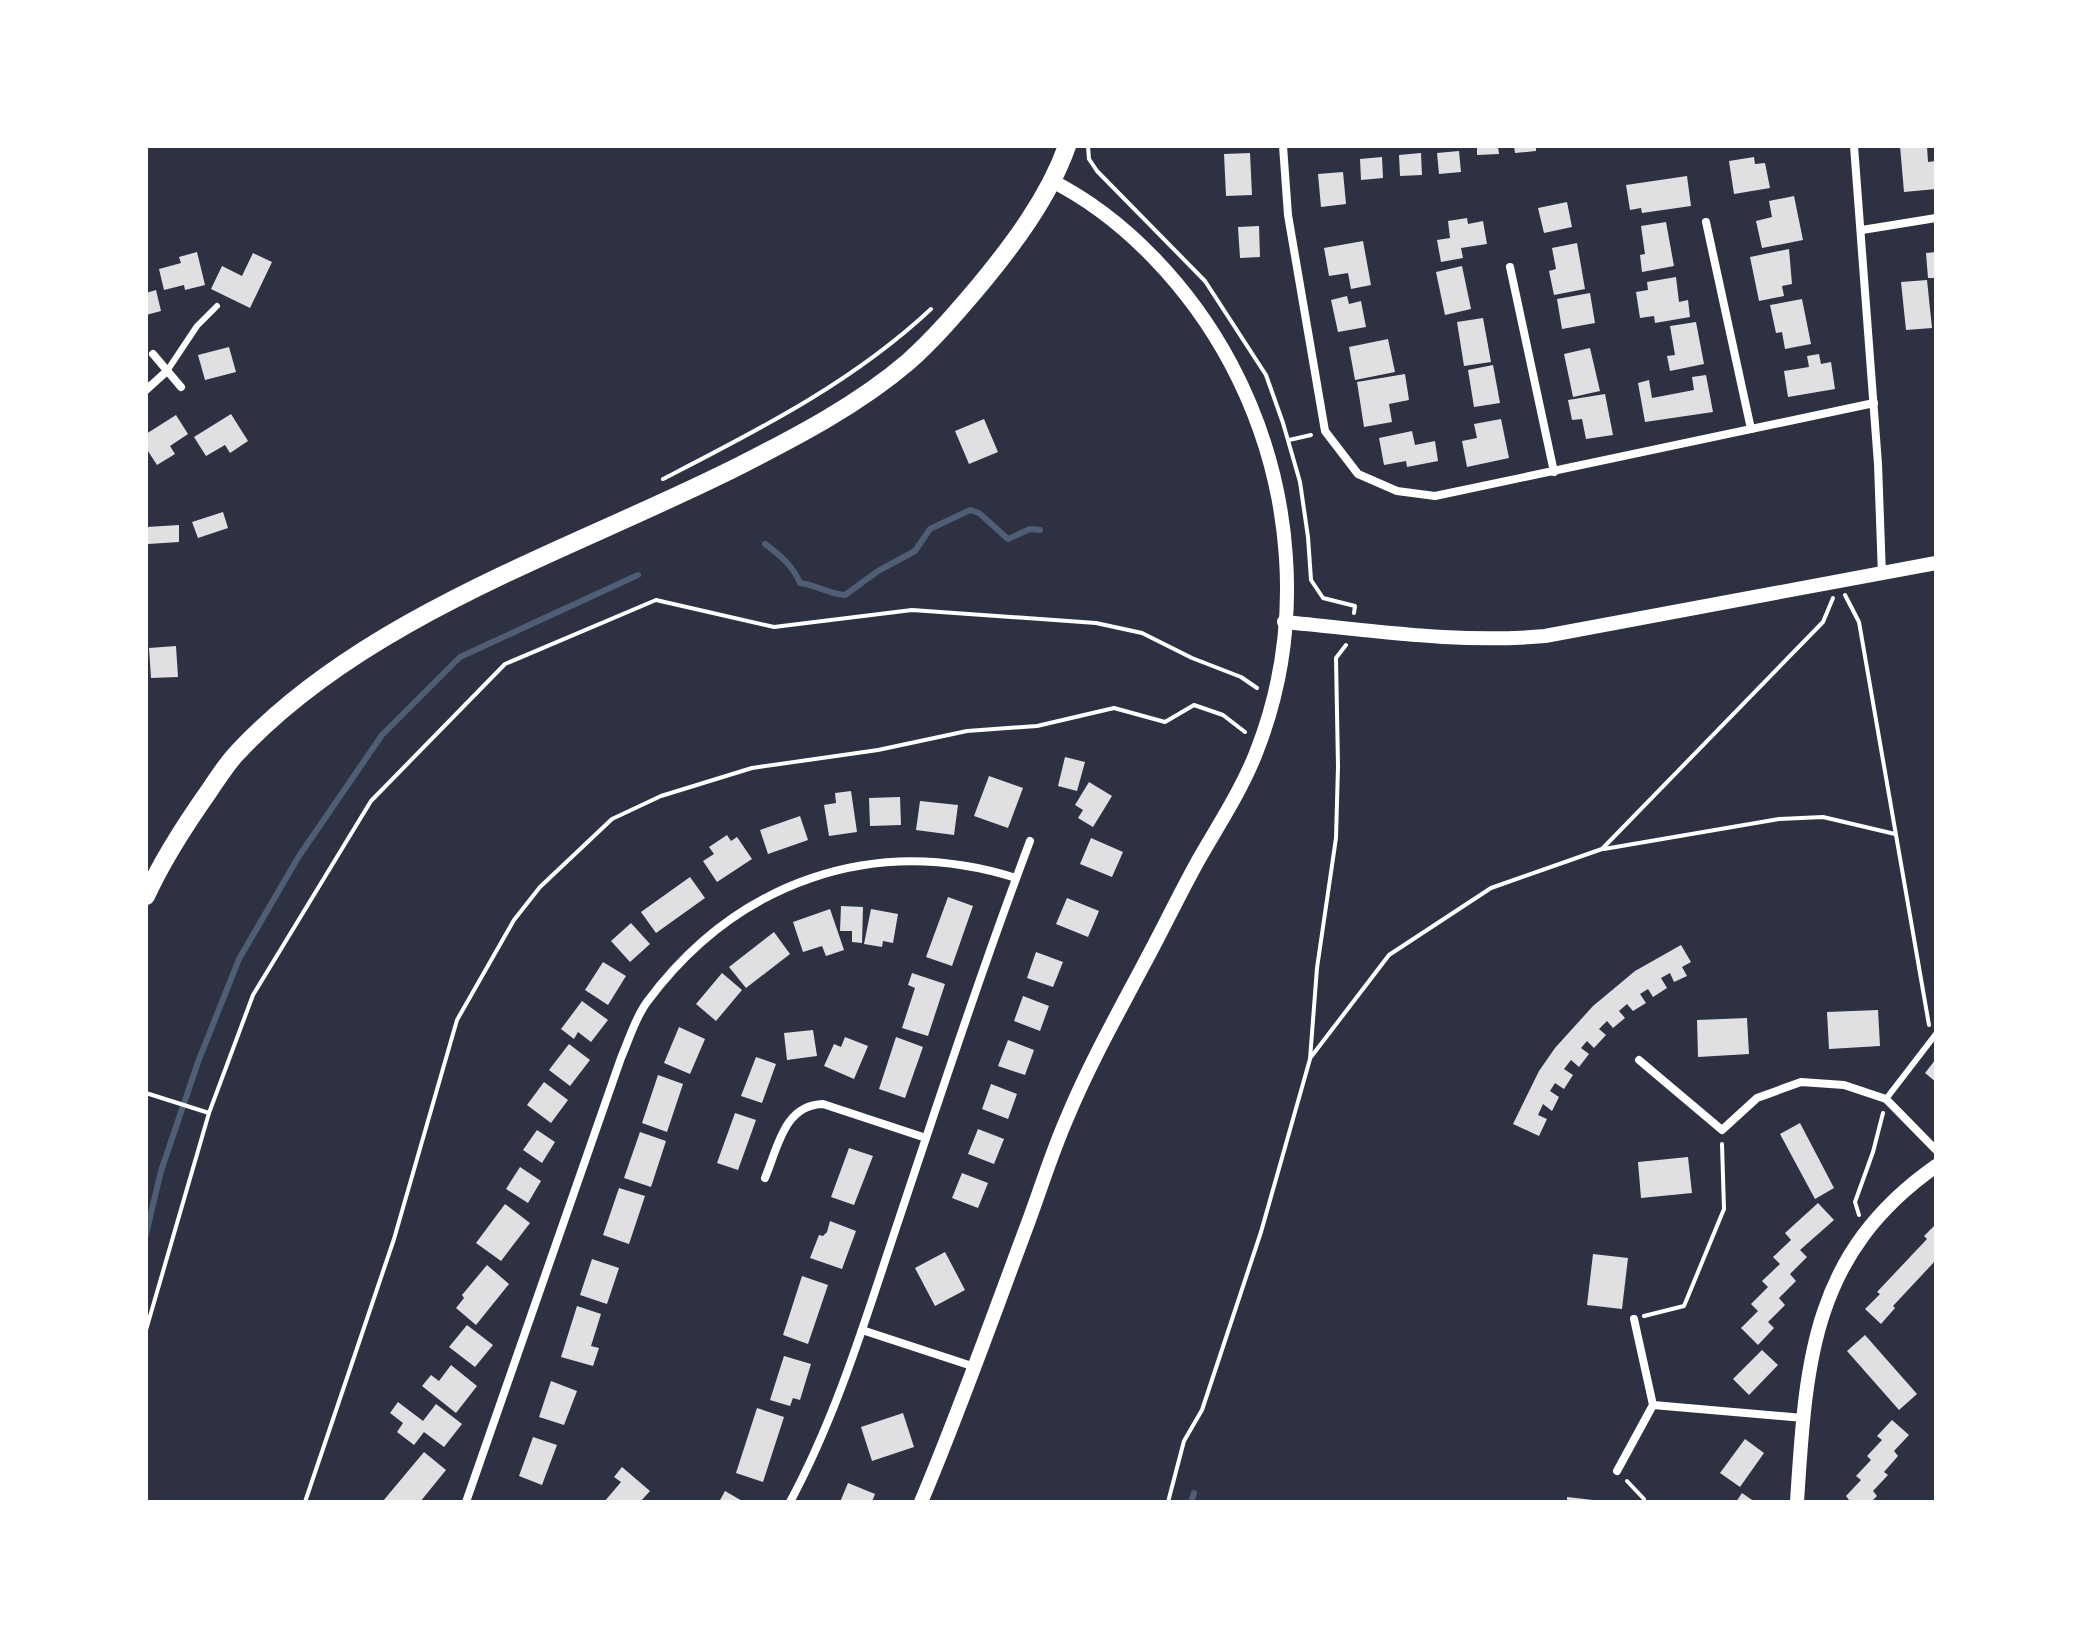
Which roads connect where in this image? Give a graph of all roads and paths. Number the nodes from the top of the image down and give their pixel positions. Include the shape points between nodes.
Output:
1 (1067, 146) edge
2 (1283, 146) edge
3 (1854, 146) edge
4 (1050, 180) junction
5 (1936, 218) edge
6 (1706, 222) dead end
7 (1862, 230) junction
8 (1510, 267) dead end
9 (937, 304) dead end
10 (217, 306) dead end
11 (153, 354) dead end
12 (167, 371) junction
13 (181, 387) dead end
14 (146, 390) edge
15 (1874, 403) junction
16 (1751, 429) junction
17 (1325, 431) junction
18 (1289, 440) dead end
19 (1554, 472) junction
20 (662, 479) dead end
21 (1936, 563) edge
22 (1882, 575) junction
23 (1839, 582) junction
24 (1284, 622) junction
25 (1351, 628) junction
26 (1273, 698) junction
27 (1895, 834) junction
28 (1030, 841) dead end
29 (1602, 849) junction
30 (153, 863) edge
31 (1016, 878) junction
32 (146, 896) edge
33 (1934, 1036) edge
34 (1310, 1059) junction
35 (1639, 1060) dead end
36 (146, 1093) edge
37 (1886, 1099) junction
38 (209, 1113) junction
39 (1722, 1130) junction
40 (926, 1138) junction
41 (1936, 1150) edge
42 (1936, 1166) edge
43 (765, 1178) dead end
44 (1865, 1231) junction
45 (1634, 1319) joint
46 (146, 1330) edge
47 (862, 1330) junction
48 (975, 1367) junction
49 (1653, 1405) junction
50 (1803, 1418) junction
51 (1617, 1471) joint
52 (466, 1502) edge
53 (790, 1502) edge
54 (921, 1502) edge
55 (1168, 1502) edge
56 (1644, 1502) edge
57 (1797, 1502) edge

1 - 4 main road
2 - 17 street via 1288,215
3 - 7 street
4 - 24 street via 1105,212 1171,279 1224,351 1266,446 1285,526
4 - 30 main road via 1004,256 907,363 829,417 759,456 548,553 332,670 235,754
5 - 7 street
6 - 16 street
7 - 15 street
8 - 19 street
9 - 20 path via 897,341 790,414
10 - 12 lane
11 - 12 street
12 - 13 street
12 - 14 street
15 - 16 street
15 - 22 street
16 - 19 street
17 - 18 path
17 - 19 street via 1358,474 1397,491 1435,496
21 - 22 street
22 - 23 street
23 - 25 street via 1510,640
23 - 27 path via 1859,622
23 - 29 path via 1823,622
24 - 25 street
24 - 26 street
25 - 34 path via 1336,658 1336,838
26 - 38 path via 1241,677 1142,633 1096,623 912,610 774,627 656,600 505,664 371,801 253,995
26 - 48 street via 1242,785 1066,1119
27 - 29 path via 1823,817
27 - 33 path
28 - 31 street
29 - 34 path via 1491,888 1389,955
30 - 32 main road
31 - 40 street
31 - 52 street via 951,863 881,862 843,868 767,897 728,920 687,956 645,1004 621,1058
33 - 37 lane
34 - 55 path via 1261,1232 1202,1410 1184,1441
35 - 39 street
36 - 38 path
37 - 39 street via 1844,1085 1801,1082 1757,1098
37 - 41 street
37 - 44 path via 1855,1202
38 - 46 path
39 - 45 path via 1724,1209 1684,1306
40 - 43 street via 823,1104 807,1105 790,1119
40 - 47 street
42 - 44 street via 1887,1205
44 - 50 street via 1816,1332
45 - 49 street
47 - 48 street
47 - 53 street
48 - 54 street
49 - 50 street
49 - 51 street
50 - 57 street
51 - 56 path

